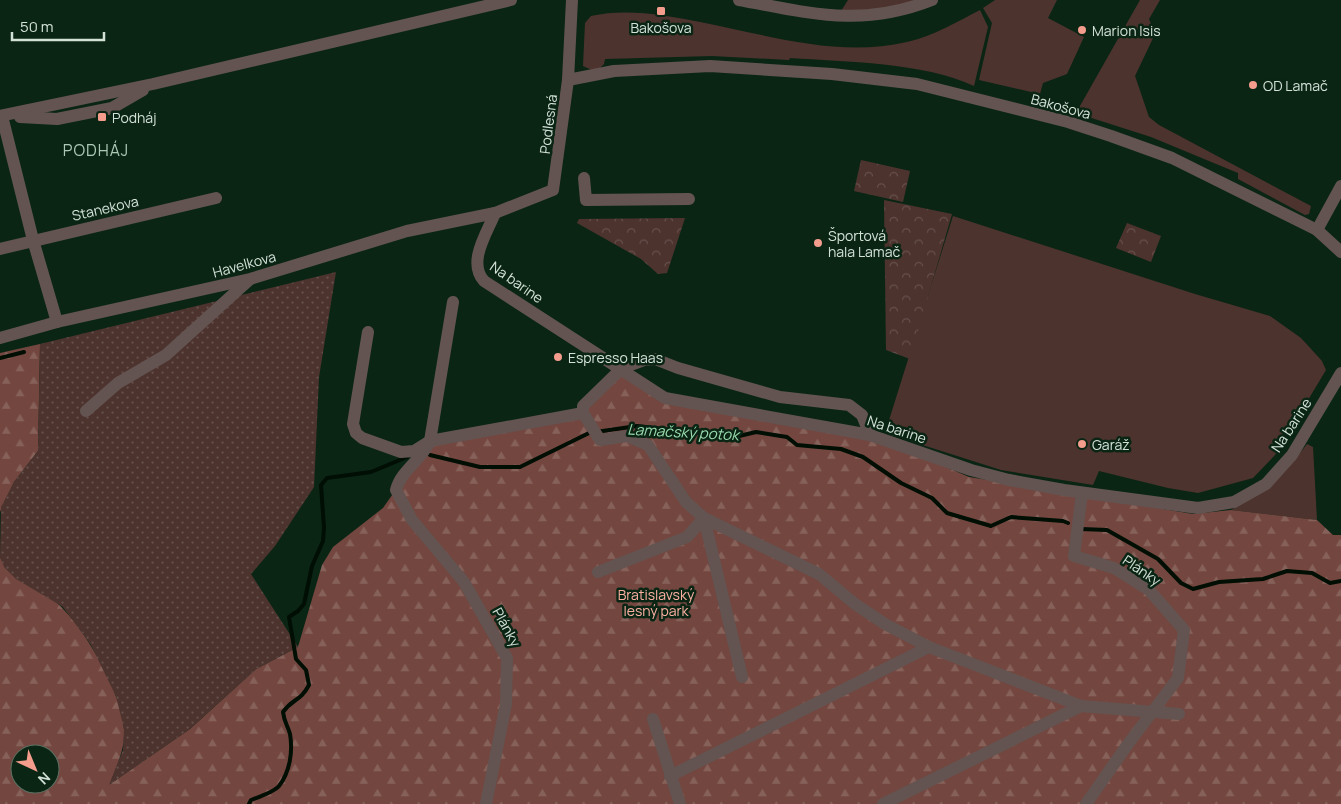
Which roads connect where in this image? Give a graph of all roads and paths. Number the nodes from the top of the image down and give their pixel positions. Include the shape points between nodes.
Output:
1 (510, 0) edge
2 (572, 0) edge
3 (739, 0) edge
4 (932, 0) edge
5 (568, 80) junction
6 (1, 116) edge
7 (584, 178) dead end
8 (1341, 186) edge
9 (216, 198) dead end
10 (689, 199) dead end
11 (495, 213) junction
12 (1317, 230) junction
13 (33, 240) junction
14 (0, 249) edge
15 (1341, 252) edge
16 (250, 279) junction
17 (454, 302) dead end
18 (57, 322) junction
19 (368, 332) dead end
20 (0, 338) edge
21 (622, 368) junction
22 (1341, 373) edge
23 (86, 411) dead end
24 (583, 412) junction
25 (870, 435) junction
26 (430, 441) junction
27 (1082, 493) junction
28 (704, 518) junction
29 (598, 572) dead end
30 (929, 647) junction
31 (742, 677) dead end
32 (1081, 706) junction
33 (1152, 711) junction
34 (1179, 714) dead end
35 (653, 718) dead end
36 (670, 776) junction
37 (486, 804) edge
38 (680, 804) edge
39 (883, 804) edge
40 (1086, 804) edge

1 - 6 street via 153,84
2 - 5 street, Podlesná
3 - 4 street via 815,14 855,16 887,14
5 - 11 street, Podlesná via 553,190
5 - 12 street, Bakošova via 614,71 710,66 832,74 917,84 1068,122 1172,158
6 - 13 street
7 - 10 street via 586,200
8 - 12 street
9 - 13 street, Stanekova
11 - 16 street, Havelkova via 407,231
11 - 21 street, Na barine via 478,255 476,267 479,275
12 - 15 street, Bakošova
13 - 14 street, Stanekova
13 - 18 street
16 - 18 street, Havelkova
16 - 23 street via 175,348 118,384
17 - 26 street
18 - 20 street, Havelkova
19 - 26 street via 353,424 356,433 401,452 414,451
21 - 24 street via 583,406
21 - 25 street, Na barine via 665,398
21 - 25 street via 655,359 780,396 849,405 862,415
22 - 27 street, Na barine via 1292,455 1266,484 1234,502 1198,508
24 - 26 street
24 - 28 street via 600,439 627,436 648,446 686,502
25 - 27 street, Na barine via 971,470
26 - 37 street, Plánky via 426,450 402,475 396,490 412,520 464,582 508,658 506,704
27 - 33 street, Plánky via 1074,556 1114,568 1149,590 1184,630 1178,678
28 - 29 street via 687,537
28 - 30 street via 819,574 877,619
28 - 31 street
30 - 32 street
30 - 36 street
32 - 33 street
32 - 39 street
33 - 34 street
33 - 40 street, Plánky
35 - 36 street
36 - 38 street

